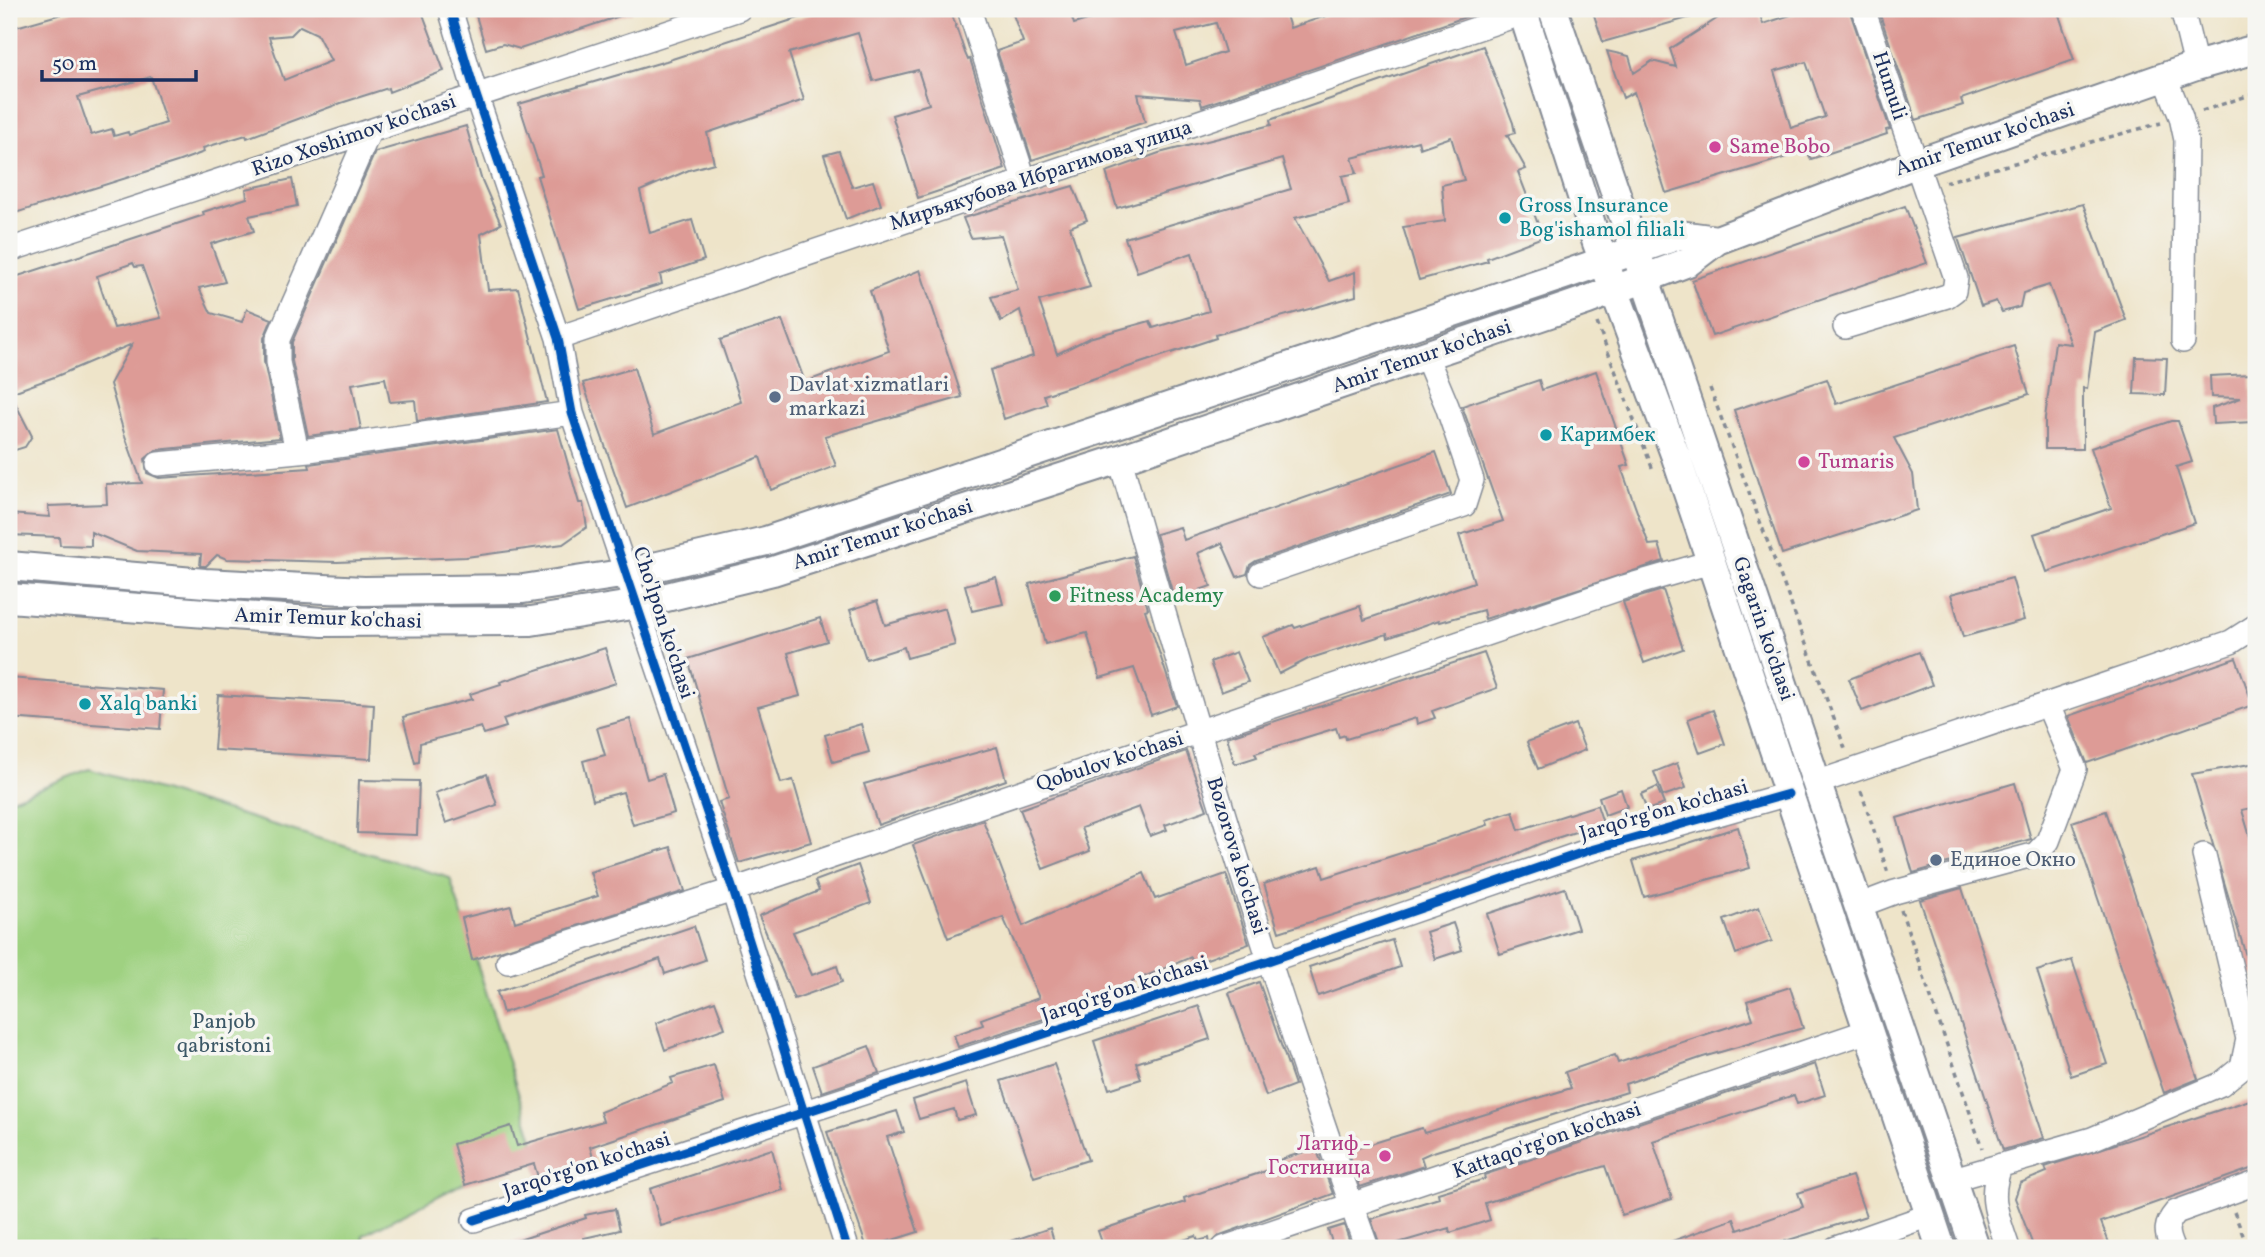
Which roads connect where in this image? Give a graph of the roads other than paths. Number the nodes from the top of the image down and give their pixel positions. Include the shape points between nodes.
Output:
1 (450, 9) edge
2 (739, 9) edge
3 (969, 9) edge
4 (1553, 9) edge
5 (1863, 9) edge
6 (2182, 9) edge
7 (1522, 11) edge
8 (2256, 49) edge
9 (2196, 66) junction
10 (2165, 77) junction
11 (476, 95) junction
12 (369, 132) junction
13 (1919, 176) junction
14 (1025, 182) junction
15 (1717, 240) junction
16 (9, 250) edge
17 (1633, 250) junction
18 (1603, 260) junction
19 (1644, 279) junction
20 (1601, 296) junction
21 (1845, 327) dead end
22 (558, 338) junction
23 (2183, 341) dead end
24 (1426, 356) junction
25 (572, 413) junction
26 (297, 451) junction
27 (1120, 459) junction
28 (158, 464) dead end
29 (1711, 562) junction
30 (9, 566) edge
31 (628, 573) junction
32 (1261, 574) dead end
33 (9, 598) edge
34 (638, 604) junction
35 (2256, 626) edge
36 (2048, 705) junction
37 (1198, 733) junction
38 (1816, 783) junction
39 (1788, 794) junction
40 (2204, 855) dead end
41 (733, 890) junction
42 (1858, 906) junction
43 (1268, 961) junction
44 (508, 962) dead end
45 (2249, 1014) edge
46 (1868, 1031) junction
47 (804, 1114) junction
48 (1995, 1167) junction
49 (1950, 1180) junction
50 (2256, 1183) edge
51 (1353, 1208) junction
52 (1930, 1215) junction
53 (474, 1220) dead end
54 (847, 1248) edge
55 (1224, 1248) edge
56 (1367, 1248) edge
57 (1836, 1248) edge
58 (1941, 1248) edge
59 (1975, 1248) edge
60 (2008, 1248) edge
61 (2172, 1248) edge

1 - 11 street, Cho'lpon ko'chasi
2 - 11 street, Rizo Xoshimov ko'chasi
3 - 14 street
4 - 17 main road, Gagarin ko'chasi
5 - 13 street, Humuli
6 - 9 street
7 - 14 street, Миръякубова Ибрагимова улица
7 - 18 main road, Gagarin ko'chasi
8 - 9 main road, Amir Temur ko'chasi
9 - 10 main road, Amir Temur ko'chasi
10 - 13 main road, Amir Temur ko'chasi
10 - 23 street via 2186,140
11 - 12 street, Rizo Xoshimov ko'chasi
11 - 22 street, Cho'lpon ko'chasi
12 - 16 street, Rizo Xoshimov ko'chasi
12 - 26 street via 278,339 278,362
13 - 15 main road, Amir Temur ko'chasi
13 - 21 street, Humuli via 1956,278 1954,291
14 - 22 street, Миръякубова Ибрагимова улица
15 - 17 main road, Amir Temur ko'chasi via 1679,235
15 - 19 main road, Amir Temur ko'chasi via 1689,261
17 - 18 main road, Amir Temur ko'chasi
17 - 19 main road, Gagarin ko'chasi
18 - 20 main road, Gagarin ko'chasi
18 - 31 main road, Amir Temur ko'chasi via 766,541
19 - 20 main road, Amir Temur ko'chasi
19 - 38 main road, Gagarin ko'chasi
20 - 24 main road, Amir Temur ko'chasi
20 - 29 main road, Gagarin ko'chasi
22 - 25 street, Cho'lpon ko'chasi
24 - 27 main road, Amir Temur ko'chasi
24 - 32 street via 1472,480 1464,505
25 - 26 street
25 - 31 street, Cho'lpon ko'chasi
26 - 28 street
27 - 34 main road, Amir Temur ko'chasi via 773,571
27 - 37 street, Bozorova ko'chasi
29 - 37 street, Qobulov ko'chasi via 1624,587
29 - 39 main road, Gagarin ko'chasi
30 - 31 main road, Amir Temur ko'chasi via 364,591 523,589
31 - 34 street, Cho'lpon ko'chasi
33 - 34 main road, Amir Temur ko'chasi via 323,622 531,621
34 - 41 street, Cho'lpon ko'chasi
35 - 36 street via 2231,642
36 - 38 street
36 - 42 street via 2075,769 2048,841 2036,855
37 - 41 street, Qobulov ko'chasi
37 - 43 street, Bozorova ko'chasi
38 - 42 main road, Gagarin ko'chasi
39 - 43 street, Jarqo'rg'on ko'chasi via 1587,851
39 - 46 main road, Gagarin ko'chasi
40 - 45 street
41 - 44 street, Qobulov ko'chasi
41 - 47 street, Cho'lpon ko'chasi
42 - 49 main road, Gagarin ko'chasi
43 - 47 street, Jarqo'rg'on ko'chasi
43 - 51 street, Bozorova ko'chasi
45 - 48 street via 2247,1054 2232,1077 2092,1139
46 - 51 street, Kattaqo'rg'on ko'chasi
46 - 52 main road, Gagarin ko'chasi
47 - 53 street, Jarqo'rg'on ko'chasi
47 - 54 street, Cho'lpon ko'chasi
48 - 49 street
48 - 60 street via 1995,1210
49 - 59 main road, Gagarin ko'chasi
50 - 61 street via 2176,1212 2165,1233
51 - 55 street, Kattaqo'rg'on ko'chasi
51 - 56 street, Bozorova ko'chasi
52 - 57 street
52 - 58 main road, Gagarin ko'chasi

